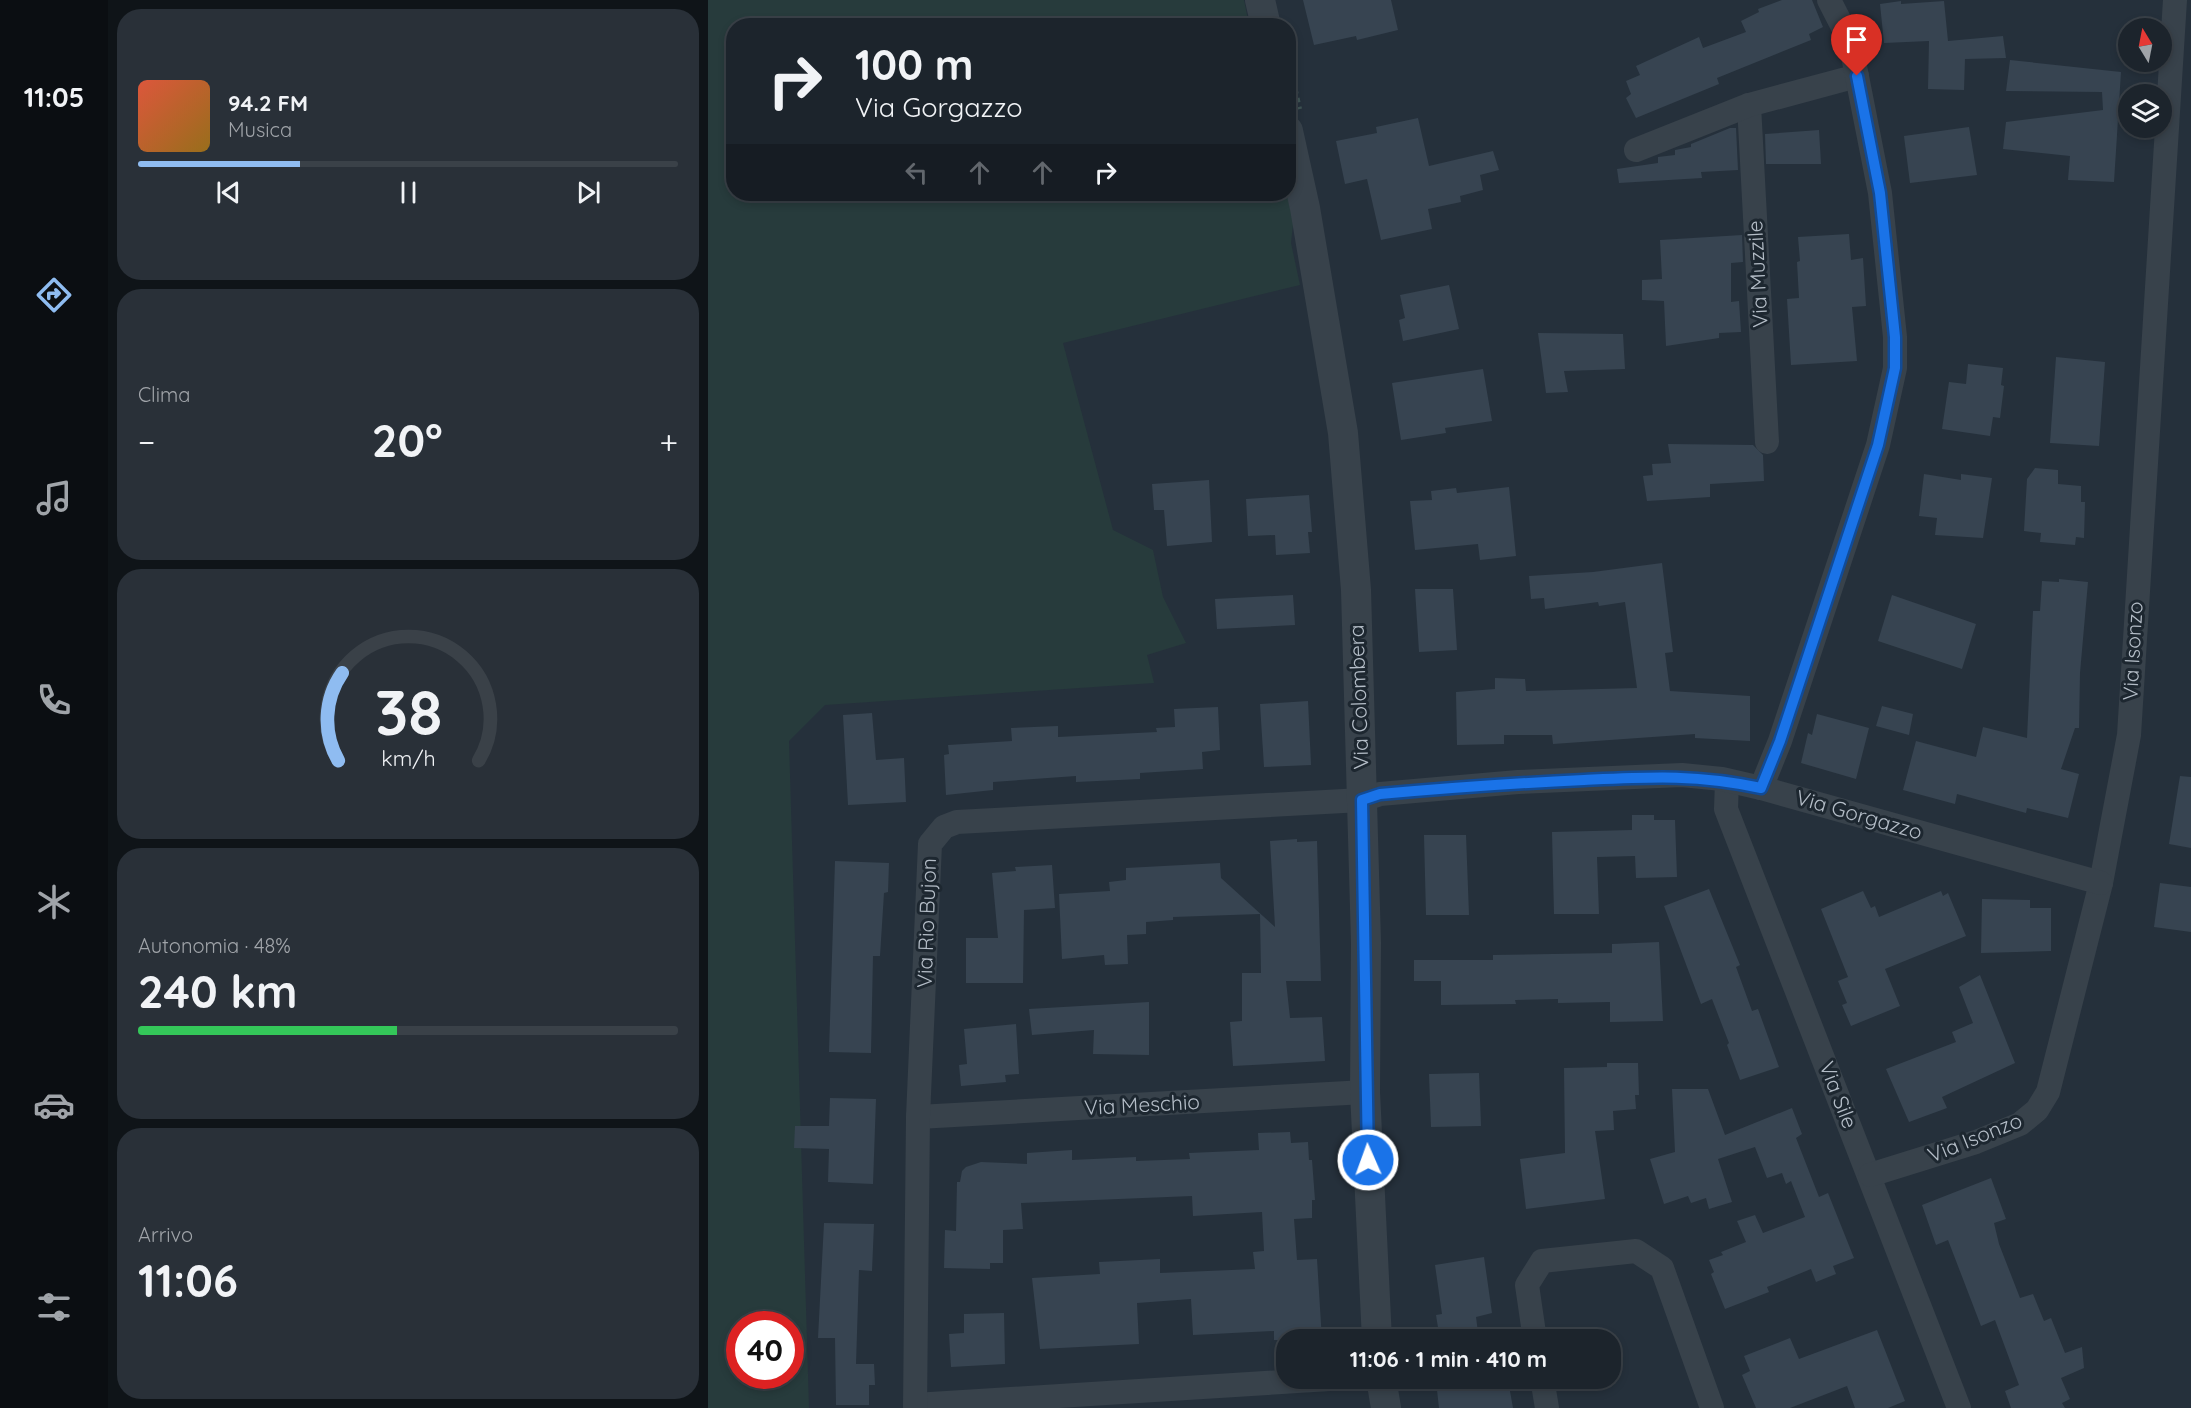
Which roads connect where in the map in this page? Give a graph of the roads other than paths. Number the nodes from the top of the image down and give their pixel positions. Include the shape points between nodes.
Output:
1 (1260, 0) edge
2 (1829, 0) edge
3 (2175, 0) edge
4 (1264, 18) edge
5 (1857, 76) junction
6 (1749, 105) junction
7 (1636, 150) dead end
8 (1296, 167) edge
9 (1767, 442) dead end
10 (1727, 781) junction
11 (1761, 788) junction
12 (1362, 800) junction
13 (2101, 883) junction
14 (1365, 1092) junction
15 (918, 1117) junction
16 (1870, 1175) junction
17 (1376, 1329) edge
18 (1533, 1329) edge
19 (1276, 1383) edge
20 (1383, 1389) edge
21 (1543, 1389) edge
22 (915, 1406) edge
23 (1386, 1408) edge
24 (1546, 1408) edge
25 (1712, 1408) edge
26 (1959, 1408) edge

1 - 4 street
2 - 5 street via 1850,41
3 - 13 street, Via Isonzo via 2128,735
5 - 6 street
5 - 11 street via 1880,193 1895,368 1878,445
6 - 7 street
6 - 9 street, Via Muzzile
8 - 12 street, Via Colombera via 1343,433 1356,590
10 - 11 street, Via Gorgazzo
10 - 12 street, Via Gorgazzo via 1682,776 1518,782 1380,794
10 - 16 street, Via Sile via 1726,809
11 - 13 street, Via Gorgazzo
12 - 14 street, Via Colombera
12 - 15 street, Via Rio Bujon via 957,822 944,827 930,844
13 - 16 street, Via Isonzo via 2048,1092 2037,1110 2020,1124 1976,1142
14 - 15 street, Via Meschio
14 - 17 street, Via Colombera
15 - 22 street, Via Rio Bujon
16 - 26 street, Via Sile
18 - 25 street via 1527,1285 1542,1261 1636,1251 1662,1268
19 - 22 street
20 - 23 street
21 - 24 street

